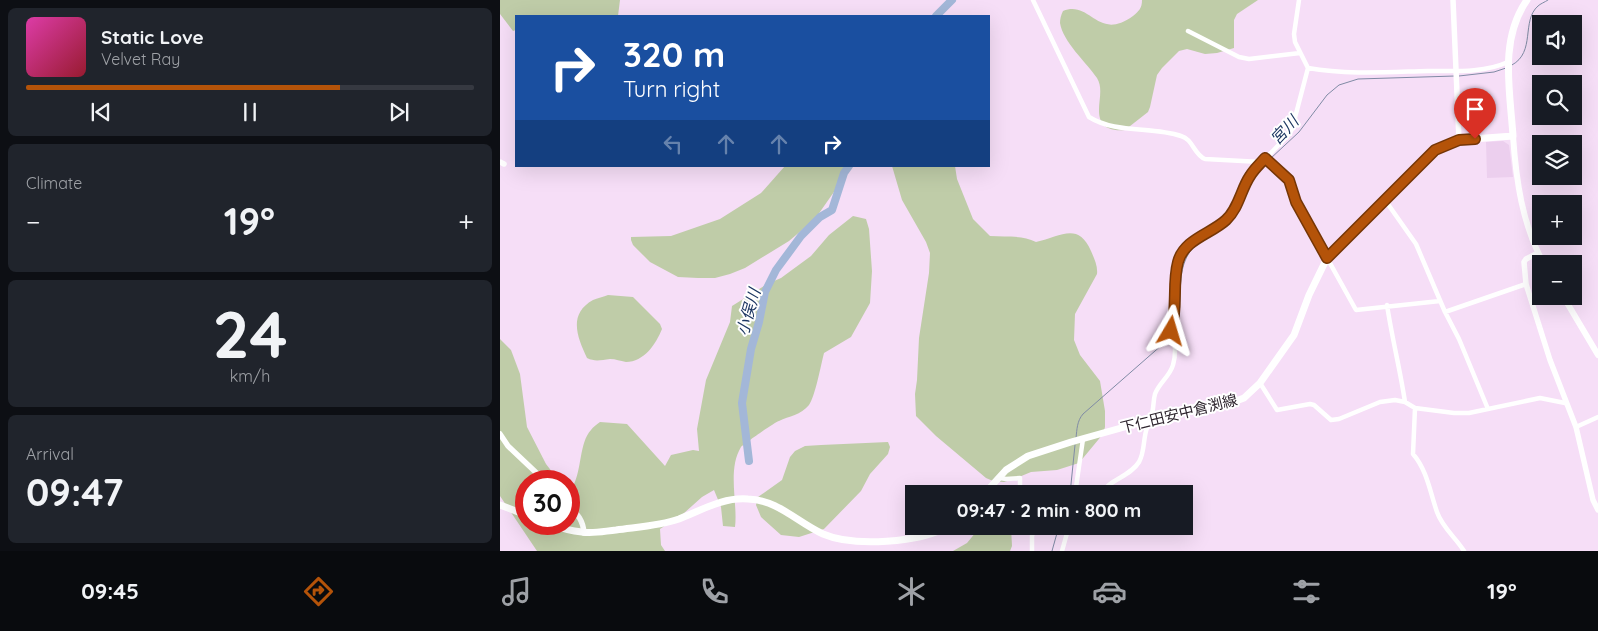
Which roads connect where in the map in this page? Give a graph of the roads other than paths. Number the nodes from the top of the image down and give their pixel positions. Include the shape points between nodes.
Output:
1 (1033, 0) edge
2 (1299, 0) edge
3 (1453, 0) edge
4 (1527, 0) edge
5 (1188, 31) dead end
6 (1300, 53) junction
7 (1508, 63) junction
8 (1308, 68) junction
9 (1456, 72) junction
10 (1513, 136) junction
11 (1459, 140) junction
12 (1263, 160) junction
13 (1385, 200) junction
14 (1538, 253) joint
15 (1327, 258) junction
16 (1526, 284) junction
17 (1440, 301) junction
18 (1387, 305) junction
19 (1568, 305) edge
20 (1445, 312) junction
21 (1598, 356) edge
22 (1260, 383) junction
23 (1405, 402) junction
24 (1565, 403) junction
25 (1415, 408) junction
26 (1488, 409) junction
27 (1598, 417) edge
28 (1150, 420) junction
29 (1576, 427) junction
30 (500, 434) edge
31 (1081, 439) junction
32 (533, 470) edge
33 (1000, 478) junction
34 (993, 485) edge
35 (1020, 485) edge
36 (1076, 485) edge
37 (1109, 485) edge
38 (500, 505) edge
39 (1598, 510) edge
40 (515, 511) edge
41 (580, 518) edge
42 (580, 532) edge
43 (584, 533) junction
44 (929, 535) edge
45 (1032, 535) edge
46 (1066, 535) edge
47 (1032, 551) edge
48 (1062, 551) edge
49 (1464, 551) edge

1 - 12 street via 1089,117 1122,127 1181,136 1190,142 1200,157 1206,159
2 - 6 street via 1294,34
3 - 9 street
4 - 7 main road via 1514,26
5 - 6 street via 1239,58
6 - 8 street
7 - 9 street
7 - 10 main road
8 - 9 street via 1346,72
8 - 12 street via 1290,133
9 - 11 street
10 - 11 main road, 下仁田安中倉渕線
10 - 14 main road via 1519,193
11 - 13 main road, 下仁田安中倉渕線 via 1435,150
12 - 15 street via 1289,180 1296,202
12 - 28 street via 1249,176 1228,218 1196,239 1181,256 1176,274 1172,332 1174,364 1158,388
13 - 15 main road, 下仁田安中倉渕線
13 - 17 street via 1416,244
14 - 16 street via 1524,262
15 - 18 street via 1356,310
15 - 22 main road, 下仁田安中倉渕線 via 1294,335
16 - 20 street
16 - 24 street
17 - 18 street
17 - 20 street
18 - 23 street
19 - 21 main road
20 - 26 street
22 - 23 street via 1277,410 1310,404 1331,420 1380,402
22 - 28 main road, 下仁田安中倉渕線 via 1251,393 1236,401 1196,407
23 - 25 street
24 - 26 street via 1540,398
24 - 29 street
25 - 26 street via 1469,413
25 - 49 street via 1413,454 1426,477 1442,522
27 - 29 street
28 - 31 main road, 下仁田安中倉渕線
28 - 37 street via 1140,460 1125,477
29 - 39 street
30 - 32 street
31 - 33 main road, 下仁田安中倉渕線 via 1028,456 1013,464
31 - 36 street
33 - 34 main road, 下仁田安中倉渕線
33 - 35 street via 1020,478
38 - 40 main road
41 - 43 street
42 - 43 main road
43 - 44 main road via 661,524 740,498 770,503 823,534 844,540 884,541
45 - 47 street
46 - 48 street

